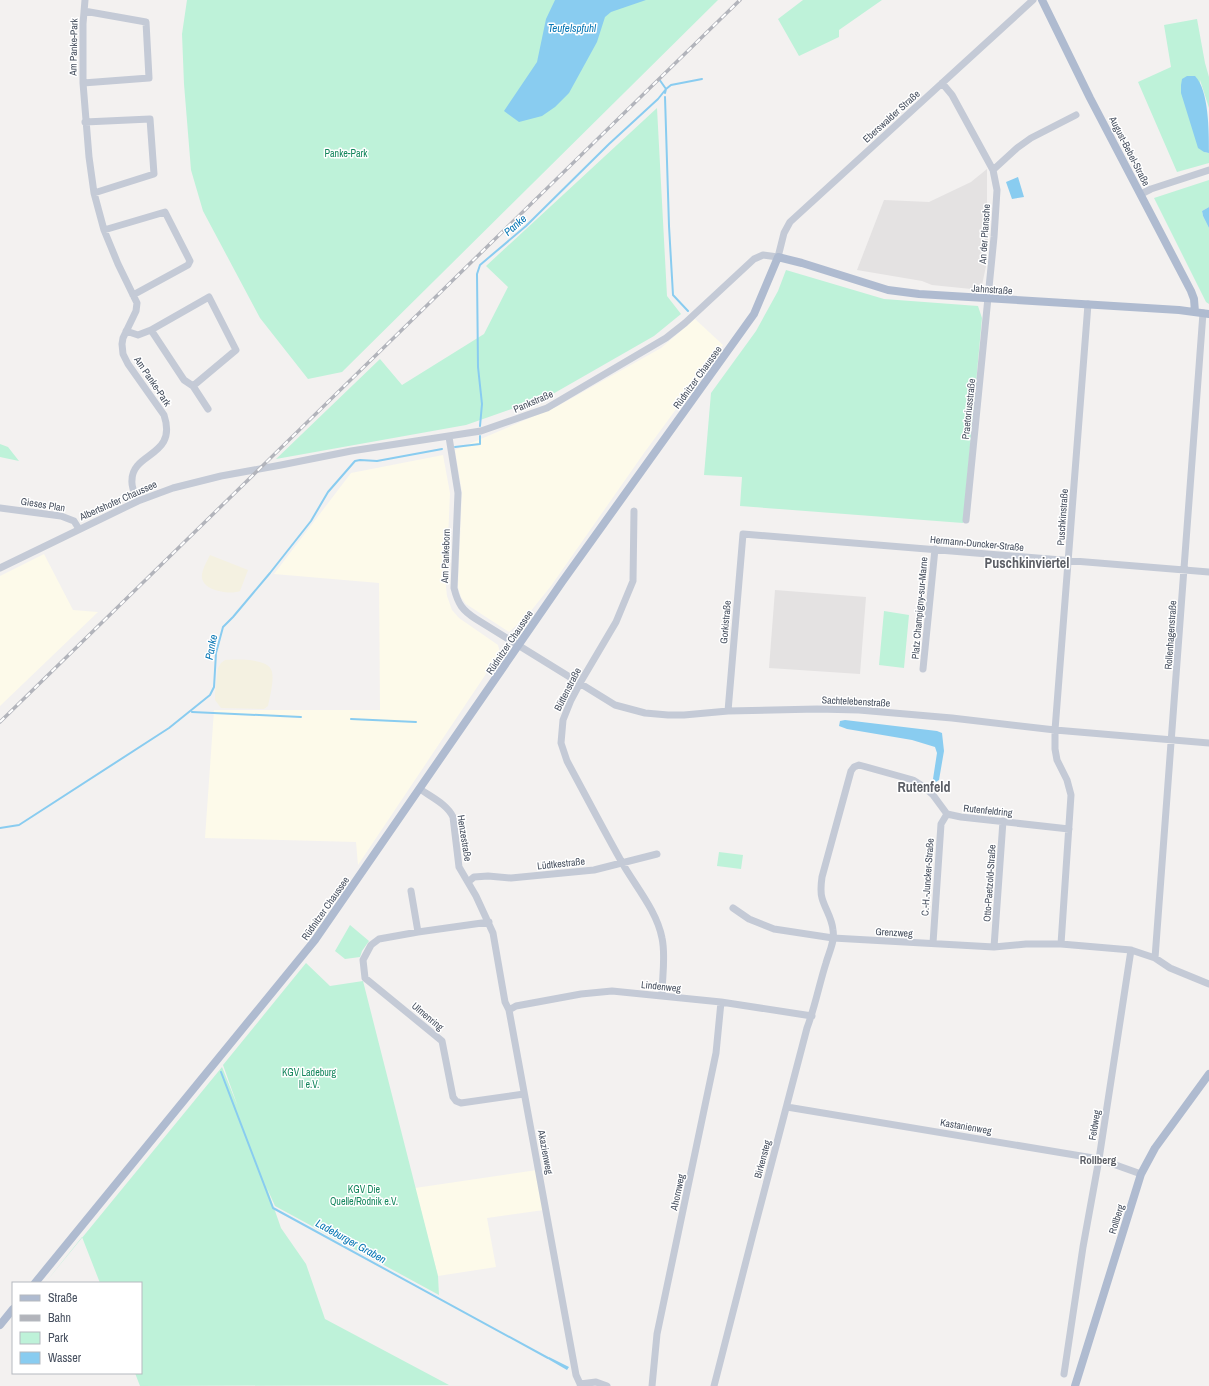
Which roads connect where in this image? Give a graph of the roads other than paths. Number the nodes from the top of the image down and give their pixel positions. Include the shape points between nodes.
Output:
1 (85, 0) edge
2 (1033, 0) edge
3 (1042, 0) edge
4 (84, 11) junction
5 (942, 82) junction
6 (83, 83) junction
7 (1076, 115) dead end
8 (86, 122) junction
9 (993, 170) junction
10 (1209, 170) edge
11 (94, 193) junction
12 (1141, 194) junction
13 (104, 230) junction
14 (778, 258) junction
15 (133, 295) junction
16 (988, 299) junction
17 (1088, 304) junction
18 (1202, 313) edge
19 (151, 330) junction
20 (126, 331) junction
21 (193, 386) junction
22 (208, 409) dead end
23 (448, 437) junction
24 (252, 470) joint
25 (138, 501) junction
26 (0, 508) edge
27 (634, 511) dead end
28 (966, 520) dead end
29 (79, 529) junction
30 (743, 534) joint
31 (935, 549) junction
32 (1069, 561) junction
33 (0, 568) edge
34 (1184, 571) junction
35 (1209, 572) edge
36 (518, 645) junction
37 (923, 669) dead end
38 (580, 683) junction
39 (728, 711) junction
40 (1055, 730) junction
41 (1170, 740) junction
42 (1209, 743) edge
43 (420, 789) junction
44 (947, 814) junction
45 (1003, 821) junction
46 (1069, 829) junction
47 (657, 854) dead end
48 (623, 863) junction
49 (468, 882) junction
50 (411, 891) dead end
51 (733, 908) dead end
52 (489, 922) junction
53 (418, 932) junction
54 (833, 938) junction
55 (933, 944) junction
56 (1061, 944) junction
57 (994, 947) junction
58 (1131, 950) junction
59 (1155, 958) junction
60 (1209, 984) edge
61 (662, 996) junction
62 (721, 1002) junction
63 (509, 1010) junction
64 (812, 1016) junction
65 (1209, 1074) edge
66 (524, 1094) junction
67 (786, 1107) junction
68 (1099, 1159) junction
69 (1141, 1174) junction
70 (36, 1282) edge
71 (12, 1311) edge
72 (0, 1325) edge
73 (1064, 1374) dead end
74 (580, 1385) edge
75 (607, 1386) edge
76 (652, 1386) edge
77 (714, 1386) edge
78 (1075, 1386) edge

1 - 4 street, Am Panke-Park
2 - 5 street, Eberswalder Straße
3 - 12 main road, August-Bebel-Straße
4 - 6 street, Am Panke-Park
4 - 6 street, Am Panke-Park via 146,22 149,78
5 - 9 street, An der Plansche via 952,95
5 - 14 street, Eberswalder Straße via 790,222 784,233
6 - 8 street, Am Panke-Park
7 - 9 street via 1031,138
8 - 11 street, Am Panke-Park
8 - 11 street via 150,119 154,174
9 - 16 street, An der Plansche via 996,197
10 - 12 street
11 - 13 street, Am Panke-Park
12 - 18 main road, August-Bebel-Straße
13 - 15 street, Am Panke-Park
13 - 15 street via 165,212 190,261 188,265
14 - 16 main road, Jahnstraße via 888,290
14 - 23 street, Pankstraße via 763,255 754,259 666,338 565,398 541,410 488,429
14 - 36 main road, Rüdnitzer Chaussee via 754,314
15 - 20 street, Am Panke-Park via 137,303 136,311
16 - 17 main road, Jahnstraße
16 - 28 street, Praetoriusstraße
17 - 18 main road, Jahnstraße
17 - 32 street, Puschkinstraße
18 - 34 street, Rollenhagenstraße
19 - 20 street via 138,335
19 - 21 street via 184,380
19 - 21 street via 209,297 236,350
20 - 25 street, Am Panke-Park via 122,344 123,354 164,415 167,425 161,446 140,462 134,471 131,479 132,489
21 - 22 street
23 - 24 street, Pankstraße via 351,451
23 - 36 street, Am Pankeborn via 458,493 454,588 458,602 466,612
24 - 25 street, Albertshofer Chaussee via 173,488
25 - 29 street, Albertshofer Chaussee
26 - 29 street, Gieses Plan via 61,516 74,521
27 - 38 street, Büttenstraße via 633,581 616,622
29 - 33 street, Albertshofer Chaussee
30 - 31 street, Hermann-Duncker-Straße
30 - 39 street, Gorkistraße
31 - 32 street, Hermann-Duncker-Straße
31 - 37 street, Platz Champigny-sur-Marne
32 - 34 street, Hermann-Duncker-Straße
32 - 40 street, Puschkinstraße
34 - 35 street, Hermann-Duncker-Straße
34 - 41 street, Rollenhagenstraße
36 - 38 street, Sachtelebenstraße
36 - 43 main road, Rüdnitzer Chaussee
38 - 39 street, Sachtelebenstraße via 615,705 645,713 684,715
38 - 48 street, Büttenstraße via 563,720 561,743 567,761
39 - 40 street, Sachtelebenstraße via 859,710
40 - 41 street, Sachtelebenstraße
40 - 46 street via 1057,760 1071,795
41 - 42 street, Sachtelebenstraße
41 - 59 street, Rollenhagenstraße
43 - 49 street, Henzestraße via 451,813 458,867
43 - 70 main road, Rüdnitzer Chaussee via 315,940
44 - 45 street, Rutenfeldring via 961,818
44 - 54 street via 933,795 913,780 859,765 851,770 820,888 832,922
44 - 55 street, C.-H.-Juncker-Straße via 941,824
45 - 46 street, Rutenfeldring
45 - 57 street, Otto-Paetzold-Straße
46 - 56 street
47 - 48 street, Lüdtkestraße
48 - 49 street, Lüdtkestraße via 594,870 511,878 474,877
48 - 61 street, Büttenstraße via 659,927 662,939
49 - 52 street, Henzestraße
50 - 53 street
51 - 54 street, Grenzweg via 749,919 774,929
52 - 53 street, Ulmenring
52 - 63 street, Akazienweg via 505,1002
53 - 66 street, Ulmenring via 379,939 371,945 363,960 365,978 442,1041 456,1102
54 - 55 street, Grenzweg
54 - 64 street, Birkensteg
55 - 57 street, Grenzweg
56 - 57 street, Grenzweg
56 - 58 street, Grenzweg
58 - 59 street
58 - 68 street, Feldweg
59 - 60 street via 1170,968
61 - 62 street, Lindenweg
61 - 63 street, Lindenweg via 612,991 537,1002
62 - 64 street, Lindenweg
62 - 76 street, Ahornweg via 716,1052 657,1334
63 - 66 street, Akazienweg
64 - 67 street, Birkensteg
65 - 69 main road, Rollberg via 1155,1148
66 - 74 street, Akazienweg via 576,1375
67 - 68 street, Kastanienweg
67 - 77 street, Birkensteg
68 - 69 street, Kastanienweg
68 - 73 street, Feldweg via 1082,1248
69 - 78 main road, Rollberg
71 - 72 main road
74 - 75 street via 596,1382

